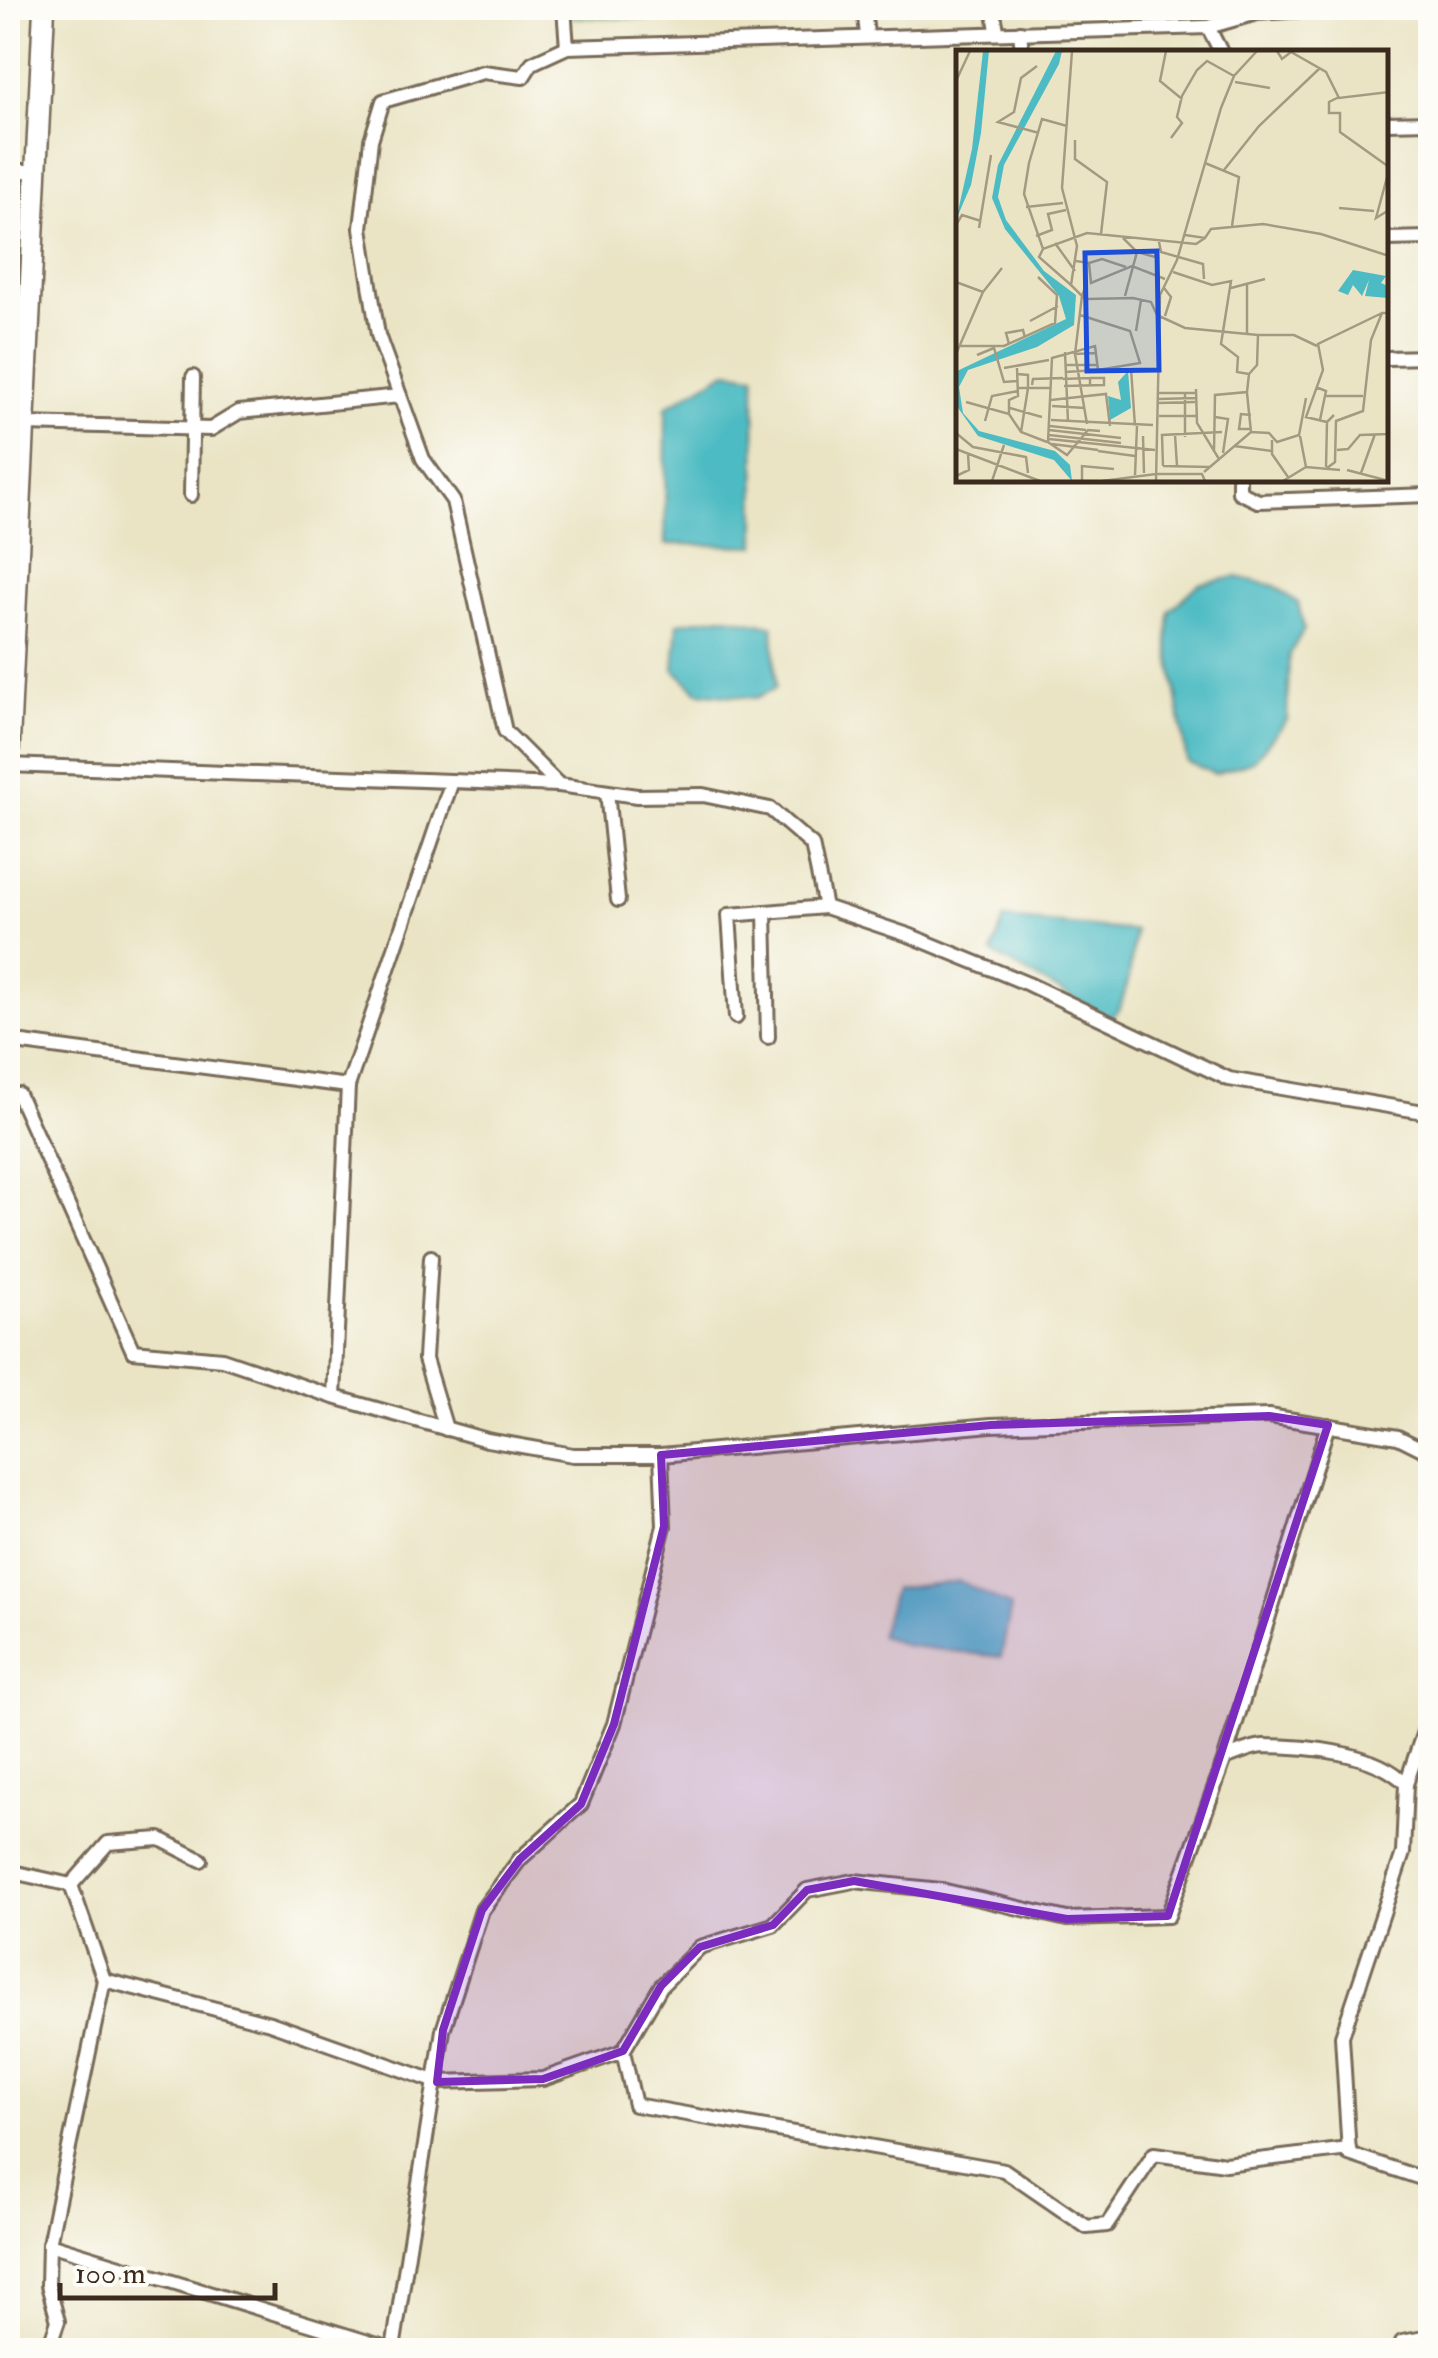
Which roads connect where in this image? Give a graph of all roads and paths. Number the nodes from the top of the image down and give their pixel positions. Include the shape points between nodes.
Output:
1 (44, 8) edge
2 (564, 8) edge
3 (864, 8) edge
4 (993, 8) edge
5 (1334, 8) edge
6 (1208, 27) junction
7 (997, 30) junction
8 (1020, 32) junction
9 (866, 35) junction
10 (567, 48) junction
11 (1022, 50) edge
12 (1220, 50) edge
13 (1388, 122) edge
14 (1430, 122) edge
15 (8, 171) edge
16 (36, 172) junction
17 (1388, 238) edge
18 (1430, 238) edge
19 (1430, 357) edge
20 (1388, 358) edge
21 (193, 377) dead end
22 (400, 396) junction
23 (24, 424) junction
24 (194, 429) junction
25 (1239, 482) edge
26 (1430, 494) edge
27 (191, 496) dead end
28 (14, 536) edge
29 (8, 764) edge
30 (452, 781) junction
31 (560, 785) junction
32 (607, 792) junction
33 (618, 900) dead end
34 (825, 907) junction
35 (764, 912) junction
36 (736, 1017) dead end
37 (768, 1038) dead end
38 (8, 1041) edge
39 (348, 1086) junction
40 (8, 1095) edge
41 (1430, 1114) edge
42 (431, 1258) dead end
43 (334, 1397) junction
44 (1328, 1426) junction
45 (446, 1429) junction
46 (1430, 1453) edge
47 (661, 1454) junction
48 (1430, 1714) edge
49 (1224, 1758) junction
50 (1406, 1784) junction
51 (201, 1860) dead end
52 (8, 1871) edge
53 (71, 1885) junction
54 (104, 1980) junction
55 (623, 2051) junction
56 (437, 2082) junction
57 (1349, 2149) junction
58 (1430, 2182) edge
59 (49, 2244) junction
60 (1430, 2337) edge
61 (48, 2350) edge
62 (393, 2350) edge
63 (1403, 2350) edge

1 - 16 highway
2 - 10 street
3 - 9 street
4 - 7 street
5 - 6 street via 1257,13
6 - 8 street
6 - 12 street
7 - 8 street
7 - 9 street
8 - 11 street
9 - 10 street
10 - 22 street via 532,62 523,77 483,72 383,101 371,140 361,228 378,335
13 - 14 street
15 - 16 street
16 - 23 highway
17 - 18 street
19 - 20 street
21 - 24 street
22 - 24 street via 239,412 211,429
22 - 31 street via 423,459 454,501 506,731
23 - 24 street
23 - 28 highway
24 - 27 street
25 - 26 street via 1239,492 1258,501
28 - 29 highway
29 - 30 street
30 - 31 street
30 - 39 street
31 - 32 street
32 - 33 street
32 - 34 street via 703,795 770,809 812,845
34 - 35 street
34 - 41 street via 1028,984 1229,1080
35 - 36 street via 729,915
35 - 37 street
38 - 39 street
39 - 43 street
40 - 43 street via 18,1094 133,1351 222,1359
42 - 45 street via 425,1358
43 - 45 street
44 - 46 street via 1398,1436
44 - 47 street via 1270,1416 991,1425
44 - 49 street
45 - 47 street via 573,1455
47 - 56 street via 664,1526 614,1724 581,1804 520,1859 482,1910 443,2030
48 - 50 street
49 - 50 street via 1258,1746 1319,1751 1392,1769
49 - 55 street via 1168,1916 1067,1918 941,1890 854,1881 808,1890 773,1925 700,1946 661,1986
50 - 57 street via 1403,1853 1342,2036
51 - 53 street via 160,1839 108,1843
52 - 53 street
53 - 54 street
54 - 56 street via 270,2024
54 - 59 street
55 - 56 street via 543,2079
55 - 57 street via 635,2105 1004,2170 1086,2226 1107,2225 1154,2154 1225,2164
56 - 62 street
57 - 58 street
59 - 61 street via 48,2285 58,2321
59 - 62 street
60 - 63 street via 1402,2342

